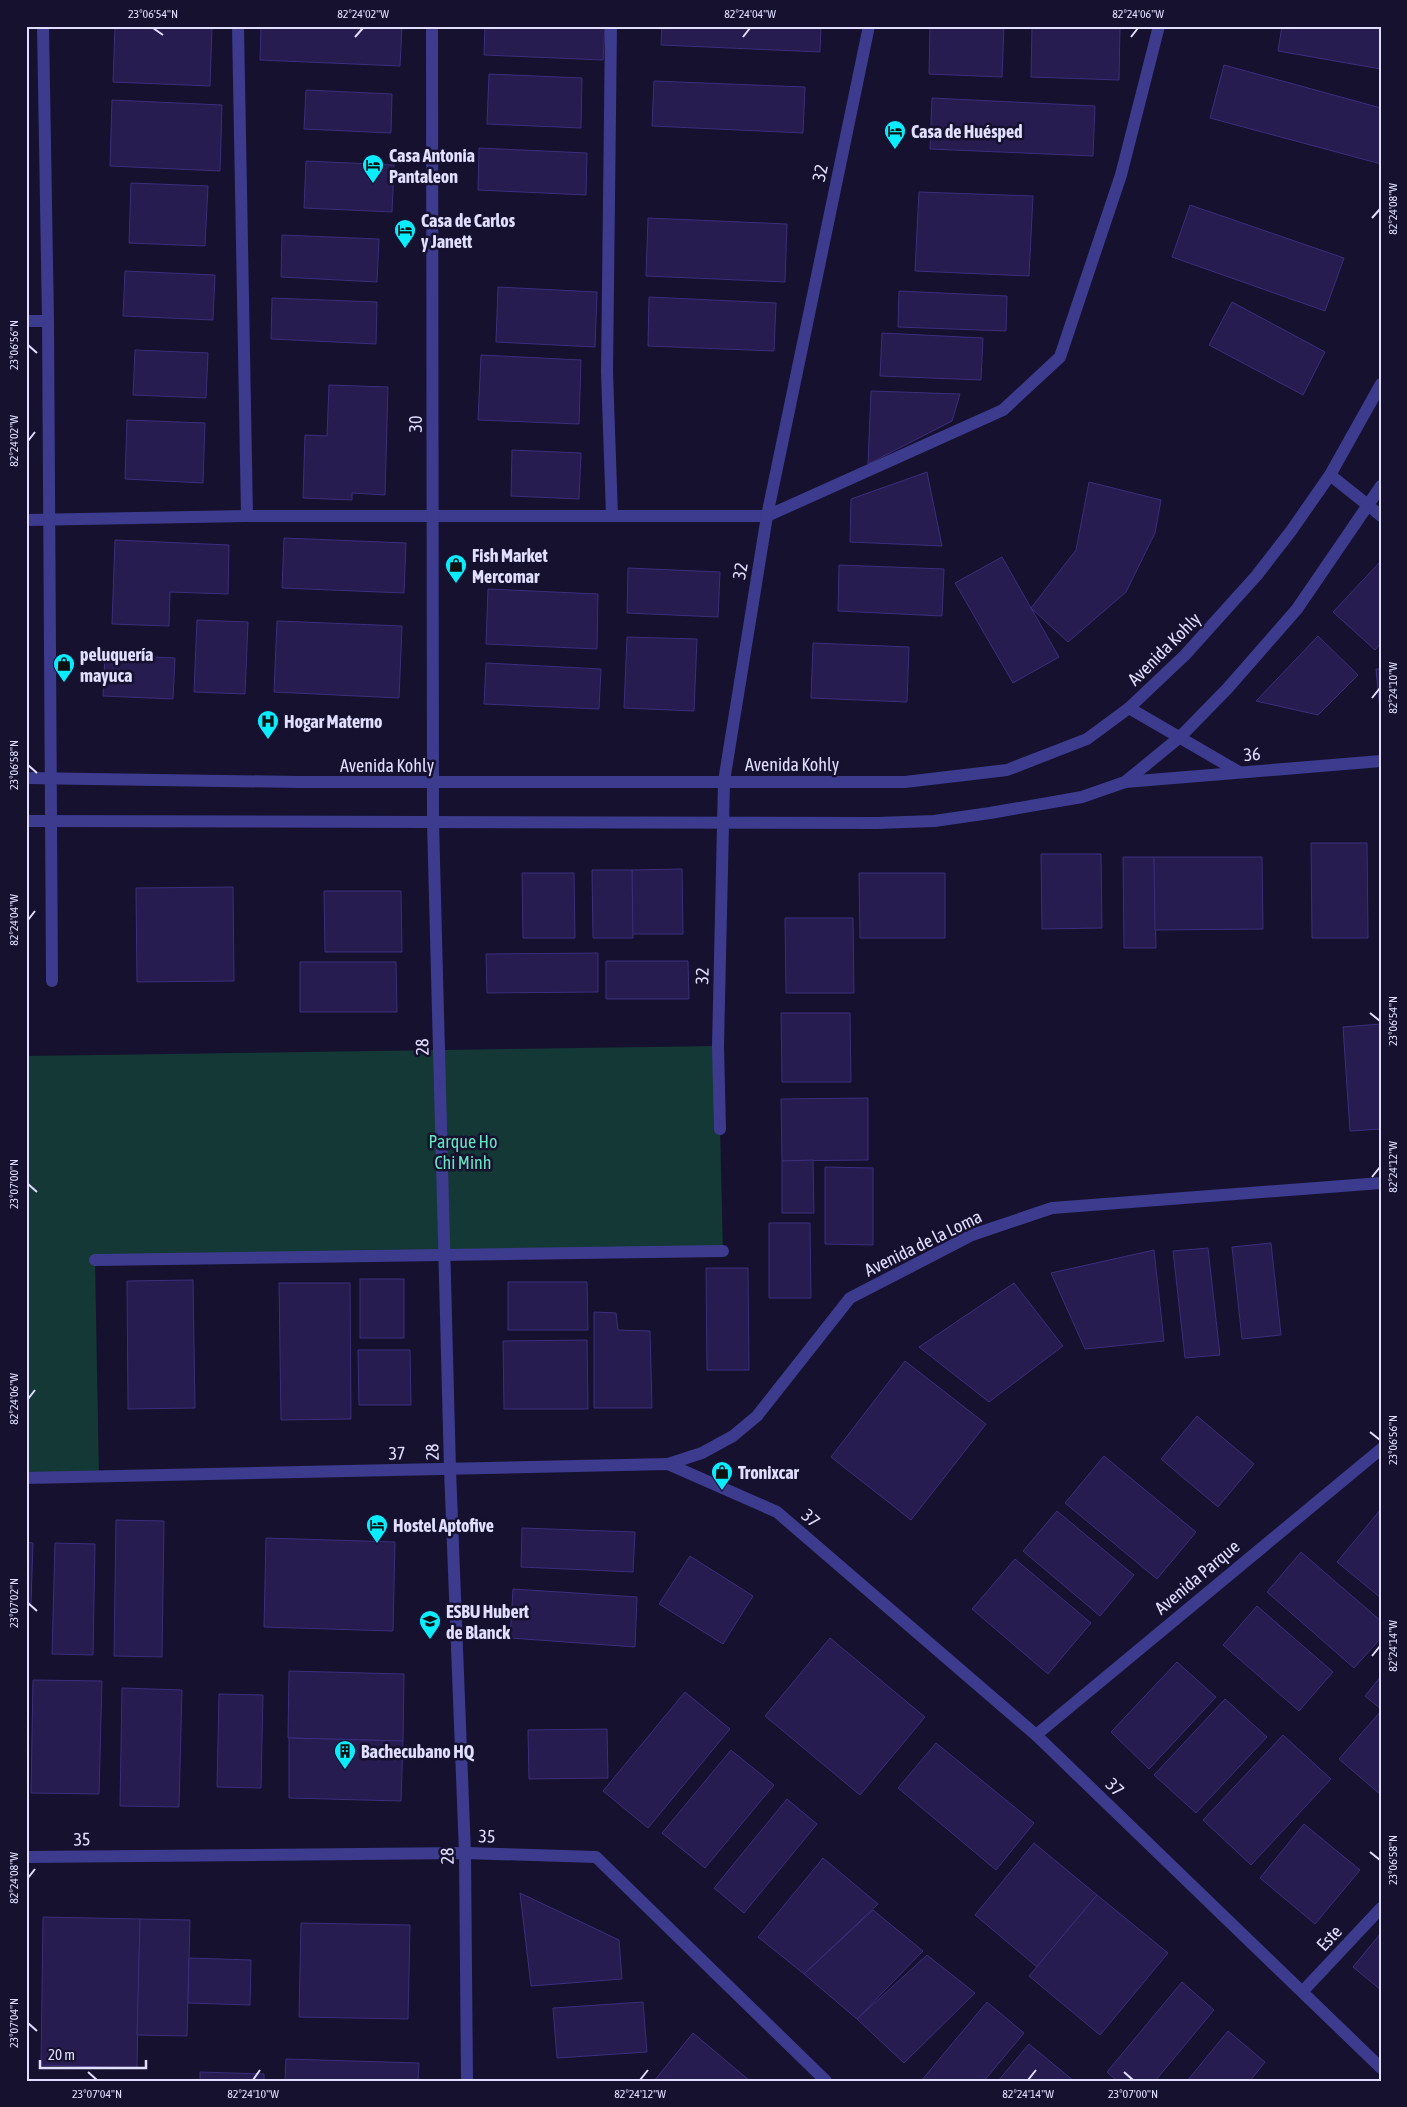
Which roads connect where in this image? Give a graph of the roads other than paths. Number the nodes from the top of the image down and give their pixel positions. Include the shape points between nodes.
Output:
1 (43, 26) edge
2 (238, 26) edge
3 (432, 26) edge
4 (611, 26) edge
5 (868, 26) edge
6 (1158, 26) edge
7 (26, 321) edge
8 (48, 321) junction
9 (1381, 384) edge
10 (1330, 475) junction
11 (1381, 486) edge
12 (1369, 506) junction
13 (247, 516) junction
14 (432, 516) junction
15 (612, 516) junction
16 (767, 516) junction
17 (1381, 516) edge
18 (49, 519) junction
19 (26, 520) edge
20 (1129, 708) junction
21 (1180, 737) junction
22 (1381, 761) edge
23 (1239, 772) junction
24 (26, 778) edge
25 (50, 778) junction
26 (724, 781) junction
27 (1126, 782) junction
28 (433, 783) junction
29 (26, 821) edge
30 (50, 821) junction
31 (433, 822) junction
32 (723, 822) junction
33 (52, 981) dead end
34 (720, 1130) dead end
35 (1381, 1183) edge
36 (723, 1251) dead end
37 (446, 1255) junction
38 (95, 1260) dead end
39 (1381, 1448) edge
40 (668, 1464) junction
41 (450, 1469) junction
42 (26, 1478) edge
43 (1036, 1735) junction
44 (465, 1853) junction
45 (26, 1857) edge
46 (1381, 1908) edge
47 (1303, 1991) junction
48 (1381, 2068) edge
49 (466, 2081) edge
50 (826, 2081) edge

1 - 8 street
2 - 13 street
3 - 14 street, 30
4 - 15 street via 608,372
5 - 16 street, 32
6 - 16 street via 1121,175 1060,357 1003,410
7 - 8 street
8 - 18 street
9 - 10 street, Avenida Kohly
10 - 12 street
10 - 20 street, Avenida Kohly via 1257,575
11 - 12 street
12 - 17 street
12 - 21 street via 1297,609
13 - 14 street
13 - 18 street
14 - 15 street
14 - 28 street, 30
15 - 16 street
16 - 26 street, 32
18 - 19 street
18 - 25 street
20 - 21 street
20 - 26 street, Avenida Kohly via 1087,739 1007,770 905,782
21 - 23 street
21 - 27 street
22 - 23 street, 36
23 - 27 street, 36
24 - 25 street, Avenida Kohly
25 - 28 street, Avenida Kohly
25 - 30 street
26 - 28 street, Avenida Kohly
26 - 32 street, 32
27 - 32 street via 1082,796 934,821 877,824
28 - 31 street, 30
29 - 30 street
30 - 31 street
30 - 33 street
31 - 32 street
31 - 37 street, 28
32 - 34 street, 32 via 718,1046
35 - 40 street, Avenida de la Loma via 1052,1208 972,1236 850,1298 757,1416 733,1436
36 - 37 street
37 - 38 street
37 - 41 street, 28
39 - 43 street, Avenida Parque
40 - 41 street, 37
40 - 43 street, 37 via 777,1512
41 - 42 street, 37
41 - 44 street, 28
43 - 47 street, 37
44 - 45 street, 35
44 - 49 street, 28
44 - 50 street, 35 via 596,1857
46 - 47 street, Este
47 - 48 street, 37

